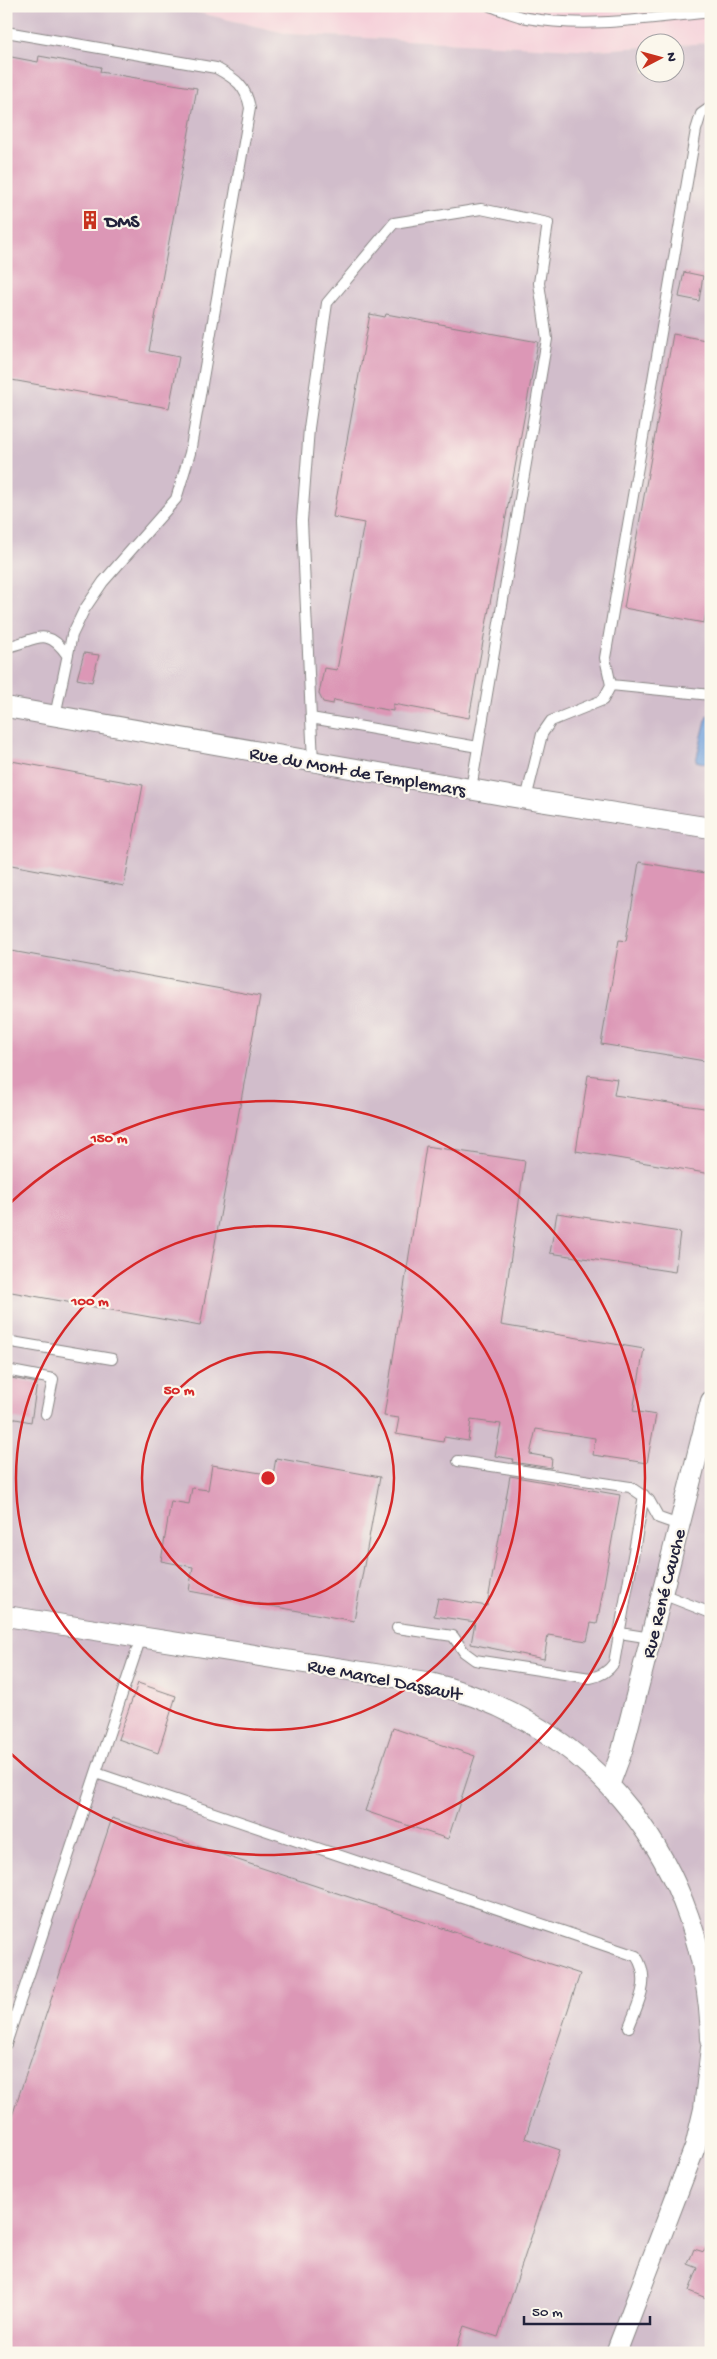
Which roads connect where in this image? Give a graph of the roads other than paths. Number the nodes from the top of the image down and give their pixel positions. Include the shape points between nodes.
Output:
1 (490, 6) edge
2 (711, 12) edge
3 (6, 32) edge
4 (711, 107) edge
5 (6, 647) edge
6 (67, 655) junction
7 (610, 685) junction
8 (711, 695) edge
9 (6, 707) edge
10 (55, 716) junction
11 (311, 718) junction
12 (478, 747) junction
13 (313, 762) junction
14 (471, 789) junction
15 (526, 799) junction
16 (711, 828) edge
17 (6, 1340) edge
18 (112, 1358) dead end
19 (6, 1370) edge
20 (711, 1401) edge
21 (46, 1414) dead end
22 (458, 1461) dead end
23 (644, 1495) junction
24 (679, 1525) junction
25 (662, 1594) junction
26 (711, 1613) edge
27 (6, 1616) edge
28 (397, 1628) dead end
29 (620, 1633) junction
30 (141, 1637) junction
31 (651, 1638) junction
32 (96, 1773) junction
33 (610, 1784) junction
34 (629, 2028) dead end
35 (711, 2039) edge
36 (6, 2044) edge
37 (711, 2048) edge
38 (616, 2353) edge

1 - 2 lane via 524,18 602,23
3 - 6 lane via 216,68 232,77 248,93 250,108 190,454 176,499 103,582 84,610
4 - 7 lane via 701,114 698,122 684,198 605,658
5 - 6 lane via 31,638 51,637
6 - 10 lane
7 - 8 lane
7 - 15 lane via 603,700 551,721 542,734
9 - 10 street, Rue du Mont de Templemars
10 - 13 street, Rue du Mont de Templemars
11 - 12 lane
11 - 12 lane via 302,521 309,428 327,303 394,223 481,209 548,223 539,283 548,339
11 - 13 lane
12 - 14 lane
13 - 14 street, Rue du Mont de Templemars
14 - 15 street, Rue du Mont de Templemars
15 - 16 street, Rue du Mont de Templemars
17 - 18 lane
19 - 21 lane via 52,1378
20 - 24 street, Rue René Cauche
22 - 23 lane via 630,1487
23 - 24 lane via 654,1504 659,1518
23 - 29 lane
24 - 25 street, Rue René Cauche
25 - 26 lane
25 - 31 street, Rue René Cauche
27 - 30 street, Rue Marcel Dassault
28 - 29 lane via 453,1636 464,1652 475,1660 590,1678 604,1673 614,1663
29 - 31 lane
30 - 32 lane
30 - 33 street, Rue Marcel Dassault via 405,1678 462,1691 538,1727 569,1748
31 - 33 street, Rue René Cauche via 622,1751
32 - 34 lane via 636,1956 644,1967 645,1983
32 - 36 lane
33 - 35 street, Rue Marcel Dassault via 657,1848 685,1906 704,1967
37 - 38 street via 704,2109 695,2147

